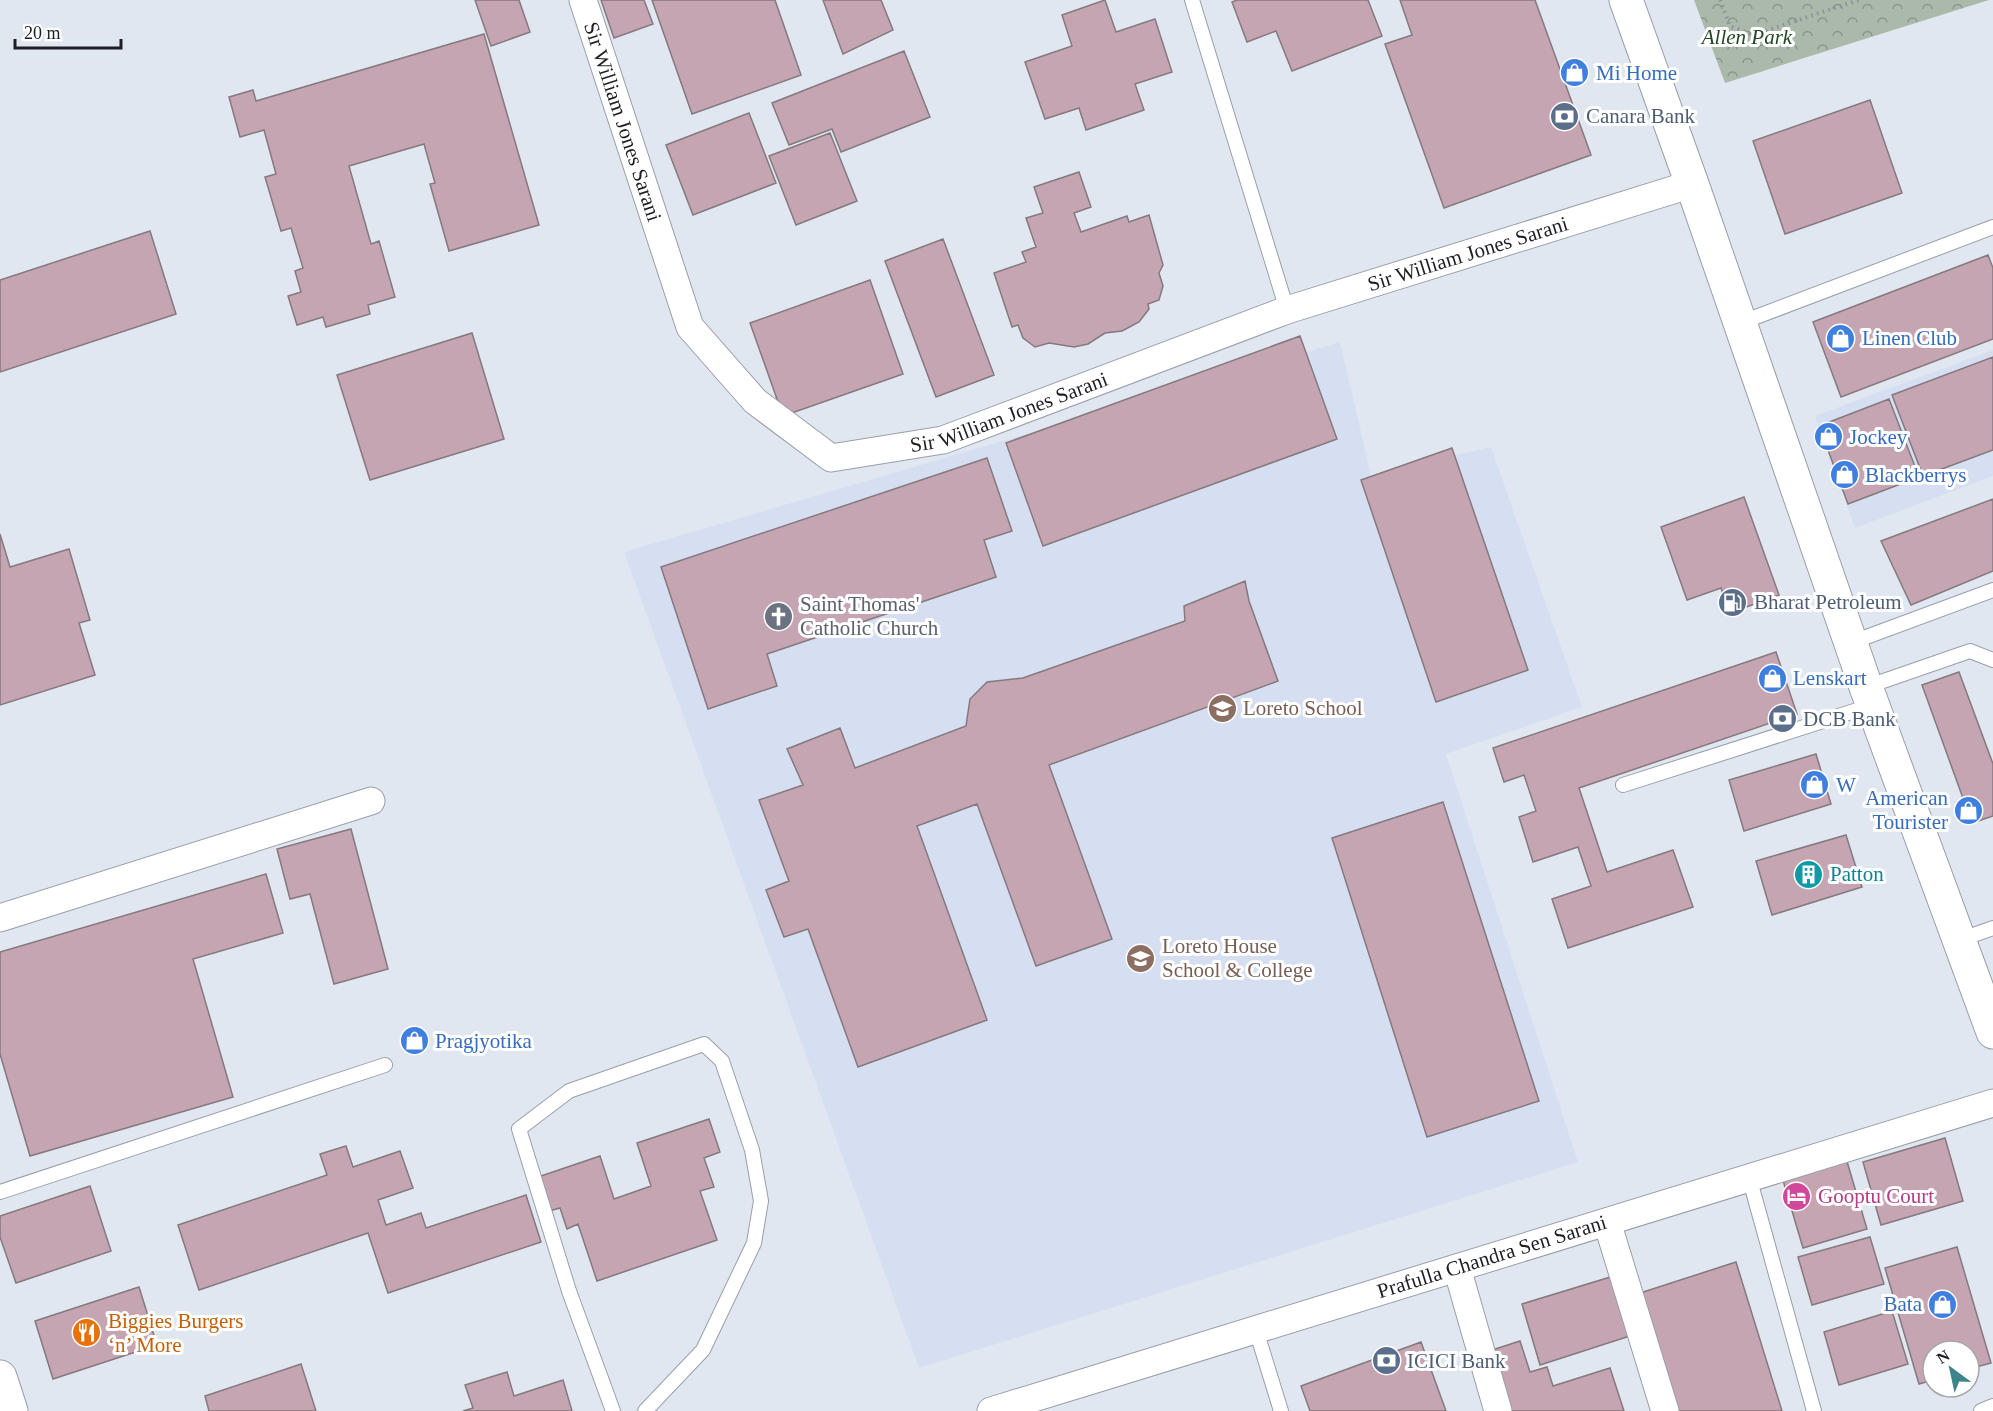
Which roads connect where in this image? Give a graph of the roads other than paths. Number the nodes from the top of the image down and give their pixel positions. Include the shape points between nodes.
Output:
1 (583, 0) edge
2 (1192, 0) edge
3 (1626, 0) edge
4 (1692, 184) junction
5 (1993, 227) edge
6 (1287, 310) junction
7 (1740, 323) junction
8 (1993, 590) edge
9 (1850, 643) junction
10 (1993, 660) edge
11 (1869, 696) junction
12 (1623, 785) dead end
13 (371, 801) dead end
14 (0, 918) edge
15 (1993, 928) edge
16 (1959, 940) junction
17 (1993, 1032) edge
18 (385, 1065) dead end
19 (1993, 1103) edge
20 (1749, 1177) junction
21 (0, 1192) edge
22 (1607, 1222) junction
23 (1457, 1268) junction
24 (1256, 1330) junction
25 (0, 1377) edge
26 (1993, 1406) edge
27 (11, 1411) edge
28 (613, 1411) edge
29 (645, 1411) edge
30 (991, 1411) edge
31 (1281, 1411) edge
32 (1498, 1411) edge
33 (1665, 1411) edge
34 (1814, 1411) edge
35 (1981, 1411) edge

1 - 6 street, Sir William Jones Sarani via 690,327 755,401 831,458 943,440
2 - 6 lane
3 - 4 main road
4 - 6 street, Sir William Jones Sarani
4 - 7 main road
5 - 7 lane
7 - 9 main road
8 - 9 lane
9 - 11 main road
10 - 11 lane via 1970,651
11 - 12 lane
11 - 16 main road
13 - 14 street
15 - 16 lane
16 - 17 main road
18 - 21 lane
19 - 20 street, Prafulla Chandra Sen Sarani
20 - 22 street, Prafulla Chandra Sen Sarani
20 - 34 lane
22 - 23 street, Prafulla Chandra Sen Sarani
22 - 33 street
23 - 24 street, Prafulla Chandra Sen Sarani
23 - 32 street
24 - 30 street, Prafulla Chandra Sen Sarani
24 - 31 lane
25 - 27 main road
26 - 35 lane
28 - 29 lane via 569,1291 519,1130 569,1091 704,1044 722,1061 752,1150 761,1201 754,1244 703,1350

